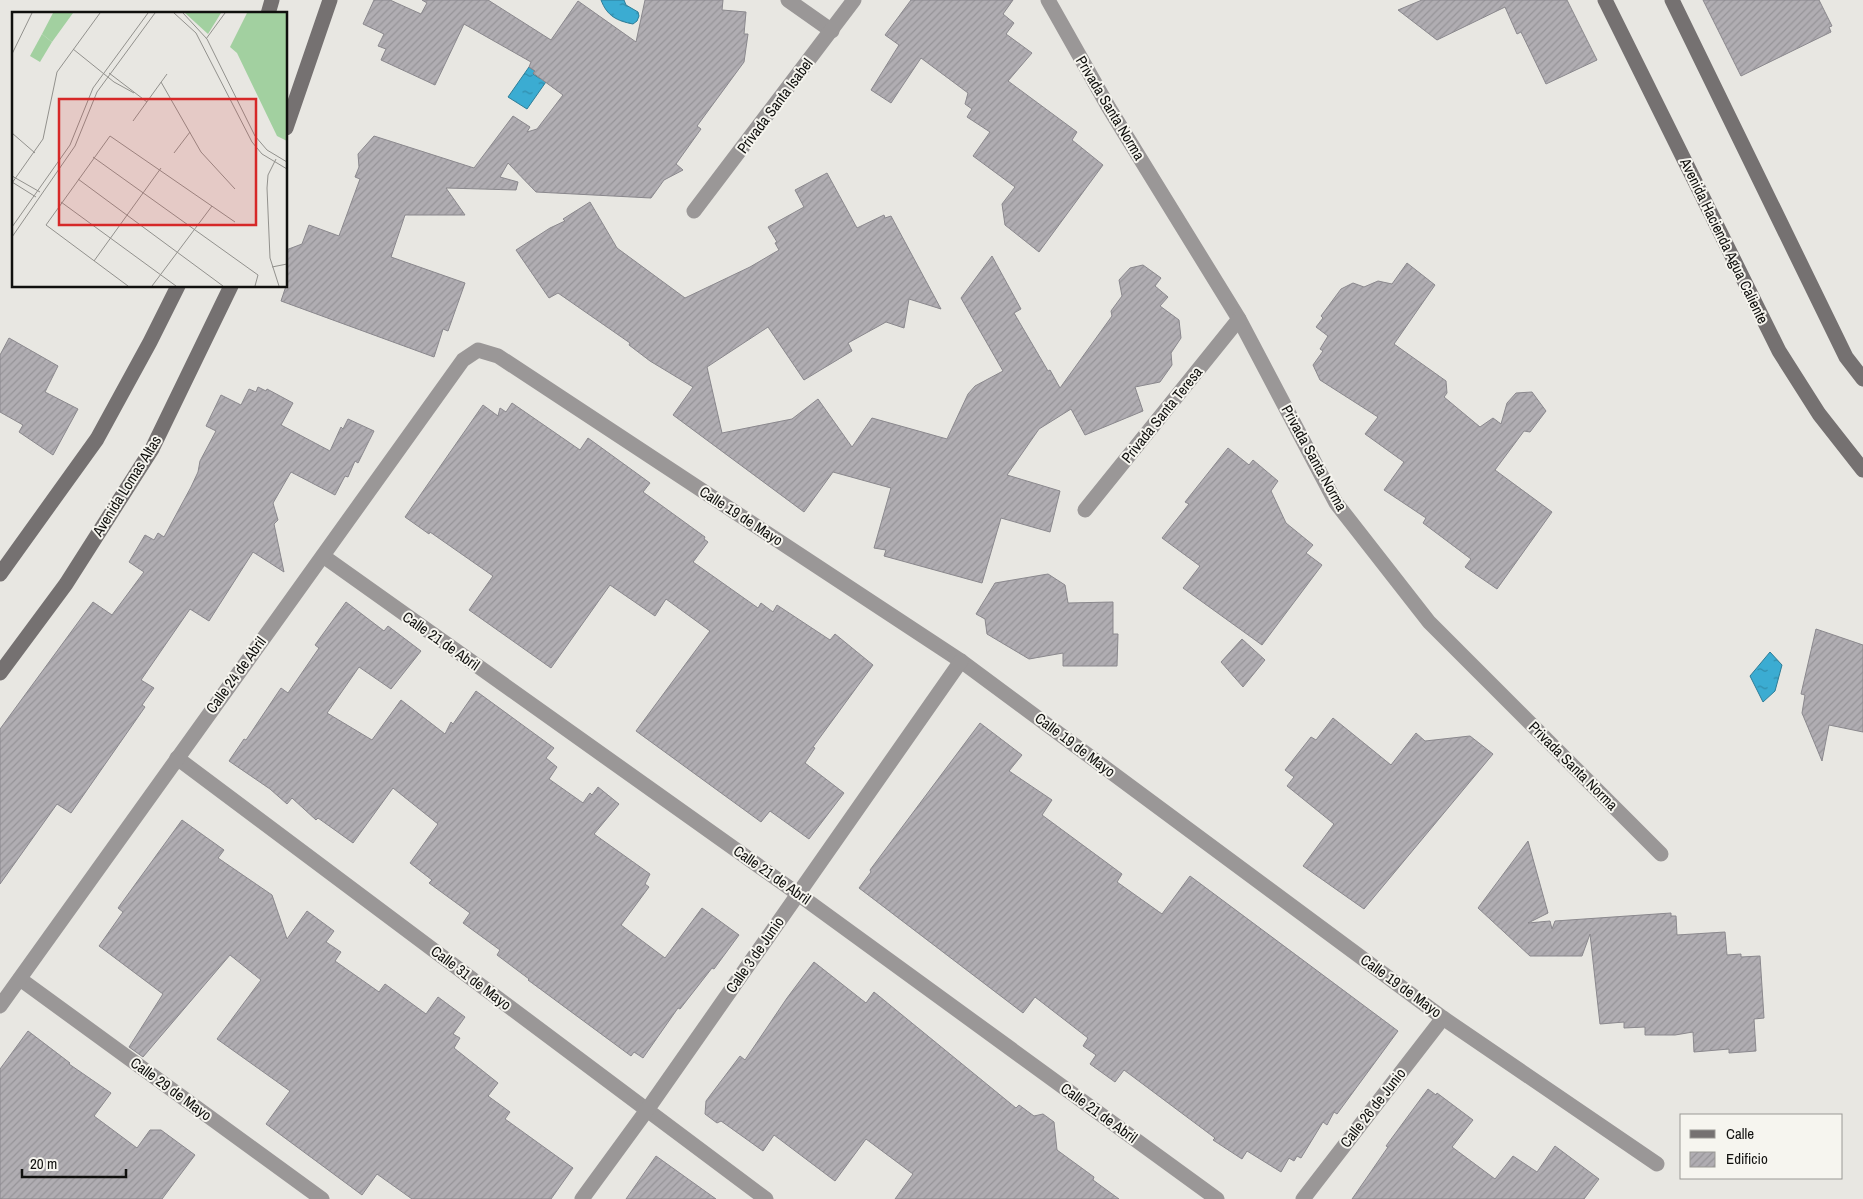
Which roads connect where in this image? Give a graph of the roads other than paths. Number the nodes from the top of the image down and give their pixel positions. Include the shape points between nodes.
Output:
1 (330, 0) edge
2 (788, 0) edge
3 (854, 0) edge
4 (1048, 0) edge
5 (1606, 0) edge
6 (1672, 0) edge
7 (832, 31) junction
8 (288, 122) edge
9 (694, 211) dead end
10 (177, 288) edge
11 (230, 288) edge
12 (1239, 319) junction
13 (478, 350) joint
14 (1863, 379) edge
15 (1863, 470) edge
16 (1085, 510) dead end
17 (323, 556) junction
18 (0, 574) edge
19 (961, 661) junction
20 (0, 673) edge
21 (177, 758) junction
22 (1661, 854) dead end
23 (798, 894) junction
24 (20, 979) junction
25 (0, 1006) edge
26 (1443, 1018) junction
27 (647, 1110) junction
28 (1657, 1164) dead end
29 (322, 1199) edge
30 (582, 1199) edge
31 (766, 1199) edge
32 (1217, 1199) edge
33 (1304, 1199) edge

1 - 8 main road
2 - 7 street
3 - 7 street, Privada Santa Isabel
4 - 12 street, Privada Santa Norma via 1109,108
5 - 15 main road, Avenida Hacienda Agua Caliente via 1779,351 1818,414
6 - 14 main road via 1846,357
7 - 9 street, Privada Santa Isabel
10 - 18 main road via 96,439
11 - 20 main road, Avenida Lomas Altas via 152,449 66,584
12 - 16 street, Privada Santa Teresa
12 - 22 street, Privada Santa Norma via 1336,503 1429,622
13 - 17 street, Calle 24 de Abril via 463,360
13 - 19 street, Calle 19 de Mayo via 498,356
17 - 21 street, Calle 24 de Abril
17 - 23 street, Calle 21 de Abril
19 - 23 street, Calle 3 de Junio
19 - 26 street, Calle 19 de Mayo
21 - 24 street, Calle 24 de Abril
21 - 27 street, Calle 31 de Mayo
23 - 27 street, Calle 3 de Junio
23 - 32 street, Calle 21 de Abril
24 - 25 street, Calle 24 de Abril
24 - 29 street, Calle 29 de Mayo
26 - 28 street, Calle 19 de Mayo
26 - 33 street, Calle 26 de Junio
27 - 30 street, Calle 3 de Junio
27 - 31 street, Calle 31 de Mayo

